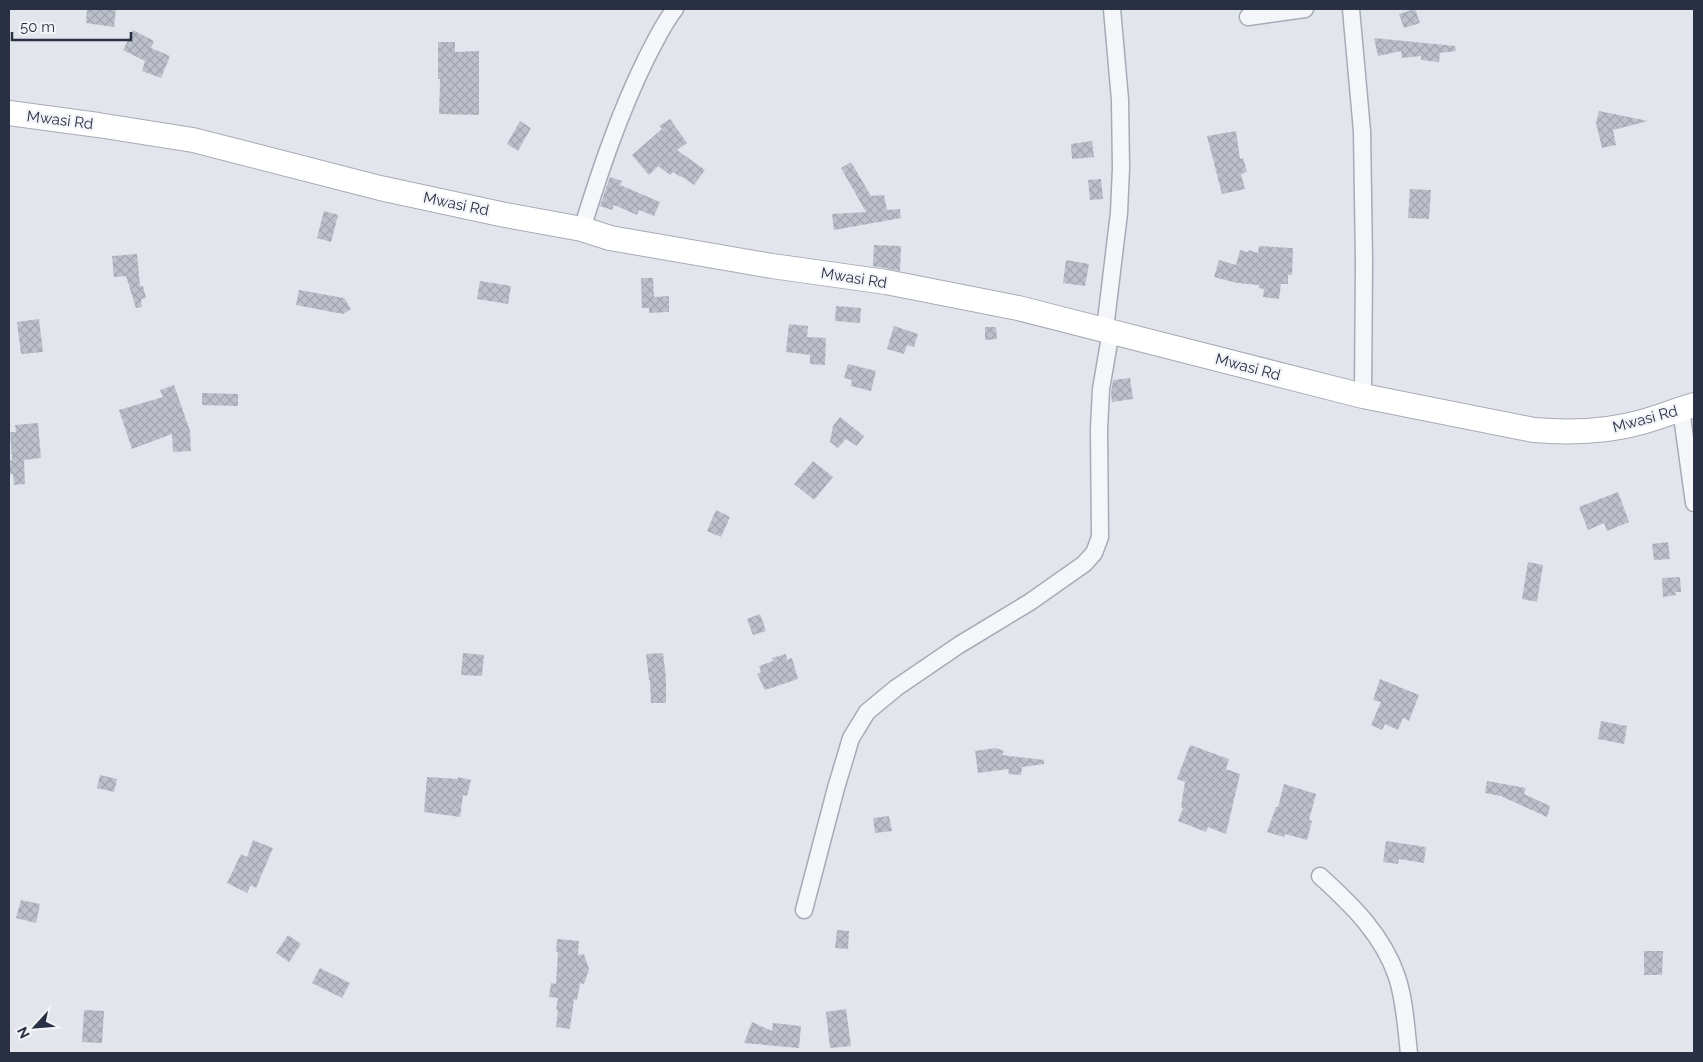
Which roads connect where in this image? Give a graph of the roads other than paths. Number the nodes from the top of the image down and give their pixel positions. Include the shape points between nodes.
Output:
1 (675, 9) edge
2 (1112, 9) edge
3 (1305, 9) edge
4 (1351, 9) edge
5 (1248, 17) dead end
6 (9, 114) edge
7 (582, 229) junction
8 (1108, 330) junction
9 (1363, 396) junction
10 (1688, 407) edge
11 (1694, 503) edge
12 (1320, 876) dead end
13 (804, 910) dead end
14 (1409, 1053) edge

1 - 7 street via 659,34 624,107
2 - 8 street via 1120,100 1121,168
3 - 5 street
4 - 9 street via 1362,131
6 - 7 street, Mwasi Rd via 193,140 380,188
7 - 8 street, Mwasi Rd via 610,238 886,282
8 - 9 street, Mwasi Rd
8 - 13 street via 1099,429 1100,537 1094,552 1084,564 1053,586 959,645 867,712 851,738
9 - 10 street, Mwasi Rd via 1534,430 1561,432 1608,429
10 - 11 street
12 - 14 street via 1350,903 1377,936 1388,956 1397,978

